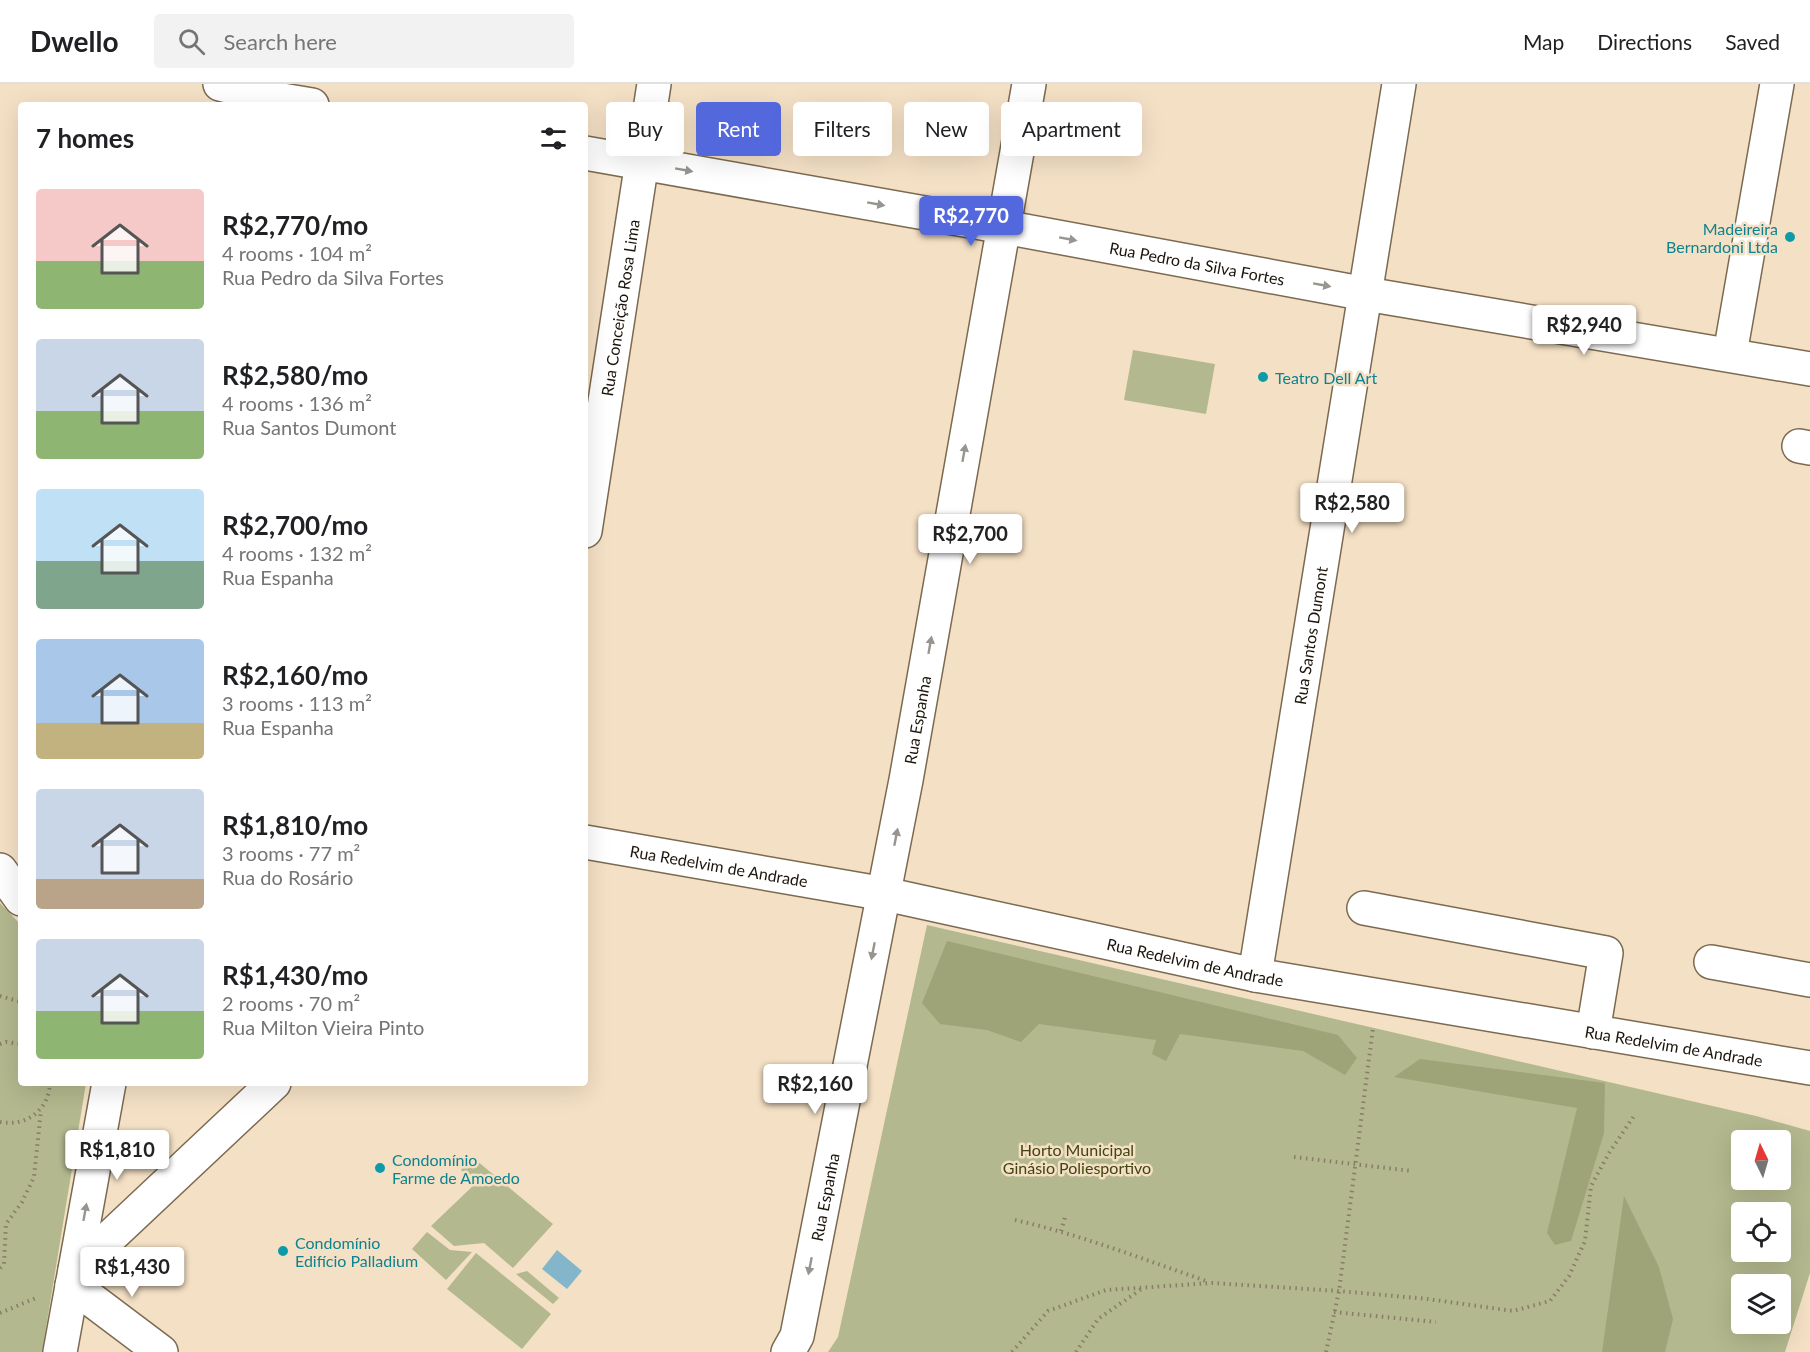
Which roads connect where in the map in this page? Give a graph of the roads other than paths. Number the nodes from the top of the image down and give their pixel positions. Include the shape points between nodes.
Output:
1 (220, 84) edge
2 (654, 84) edge
3 (1029, 84) edge
4 (1399, 84) edge
5 (1777, 84) edge
6 (290, 98) edge
7 (588, 154) edge
8 (640, 163) junction
9 (1005, 227) junction
10 (1366, 294) junction
11 (1730, 354) junction
12 (1810, 369) edge
13 (588, 511) edge
14 (588, 843) edge
15 (0, 870) edge
16 (885, 894) junction
17 (18, 895) edge
18 (1364, 908) dead end
19 (1711, 962) dead end
20 (1255, 975) junction
21 (1810, 980) edge
22 (1593, 1032) junction
23 (1810, 1068) edge
24 (108, 1086) edge
25 (271, 1086) edge
26 (63, 1283) junction
27 (60, 1352) edge
28 (161, 1352) edge
29 (788, 1352) edge

1 - 6 street
2 - 8 street, Rua Conceição Rosa Lima
3 - 9 street, Rua Espanha
4 - 10 street, Rua Santos Dumont
5 - 11 street
7 - 8 street, Rua Pedro da Silva Fortes
8 -> 9 street, Rua Pedro da Silva Fortes
8 - 13 street, Rua Conceição Rosa Lima
9 -> 10 street, Rua Pedro da Silva Fortes
16 -> 9 street, Rua Espanha
10 - 11 street, Rua Pedro da Silva Fortes
10 - 20 street, Rua Santos Dumont
11 - 12 street, Rua Pedro da Silva Fortes
14 - 16 street, Rua Redelvim de Andrade
15 - 17 street
16 - 20 street, Rua Redelvim de Andrade
16 -> 29 street, Rua Espanha via 797,1335
18 - 22 street via 1606,953
19 - 21 street
20 - 22 street, Rua Redelvim de Andrade
22 - 23 street, Rua Redelvim de Andrade
26 -> 24 street
25 - 26 street
26 - 27 street
26 - 28 street

